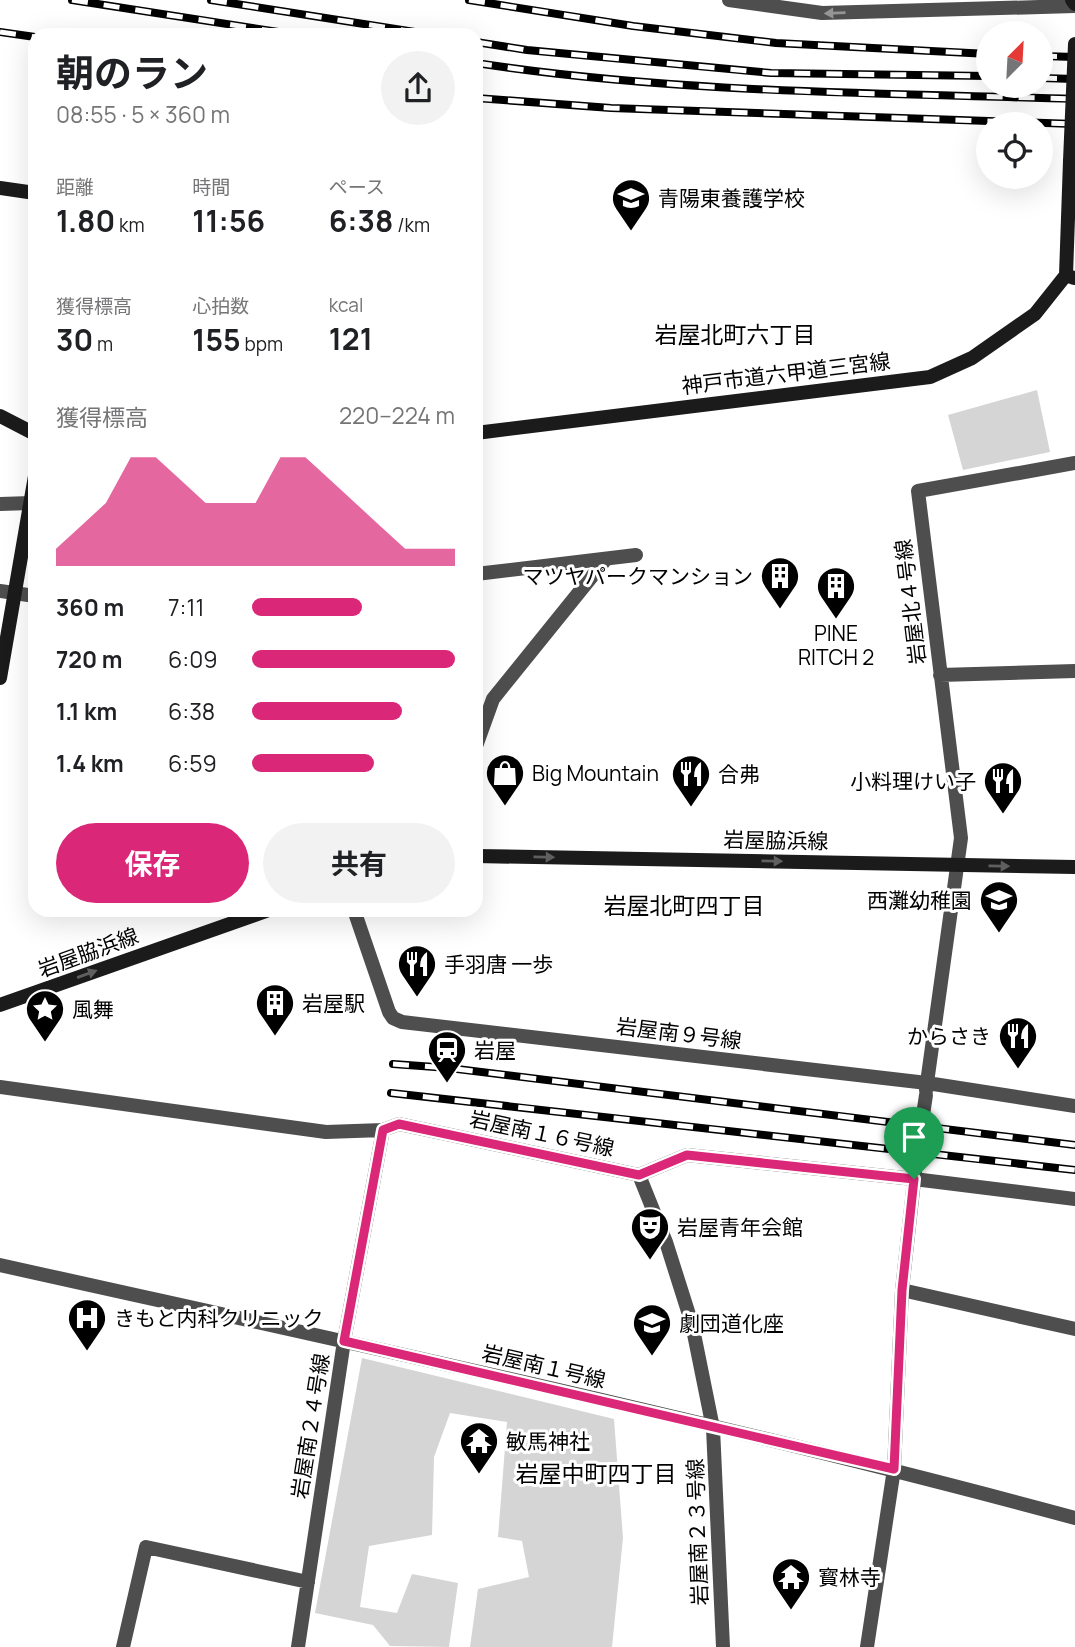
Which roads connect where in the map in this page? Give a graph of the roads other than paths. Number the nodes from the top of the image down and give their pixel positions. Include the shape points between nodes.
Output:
1 (729, 0) edge
2 (1074, 3) edge
3 (1075, 35) edge
4 (1075, 44) edge
5 (0, 188) edge
6 (28, 192) edge
7 (1070, 276) edge
8 (0, 416) edge
9 (28, 430) edge
10 (483, 432) edge
11 (1075, 463) edge
12 (28, 503) edge
13 (0, 504) edge
14 (28, 521) edge
15 (636, 555) dead end
16 (606, 559) junction
17 (483, 573) edge
18 (0, 591) edge
19 (16, 593) junction
20 (28, 595) edge
21 (1075, 671) edge
22 (940, 675) junction
23 (0, 678) edge
24 (483, 727) edge
25 (483, 856) edge
26 (957, 865) junction
27 (1075, 867) edge
28 (249, 917) edge
29 (356, 917) edge
30 (0, 1005) edge
31 (0, 1087) edge
32 (926, 1089) junction
33 (1075, 1106) edge
34 (383, 1130) junction
35 (914, 1174) junction
36 (639, 1175) junction
37 (1075, 1199) edge
38 (0, 1265) edge
39 (902, 1290) junction
40 (1075, 1329) edge
41 (344, 1341) junction
42 (713, 1428) junction
43 (894, 1469) junction
44 (1075, 1518) edge
45 (308, 1582) junction
46 (123, 1647) edge
47 (298, 1647) edge
48 (723, 1647) edge
49 (867, 1647) edge

2 -> 1 street via 822,13
3 - 4 street
4 - 7 street, bridge
5 - 6 street
7 - 10 street, 神戸市道六甲道三宮線 via 1035,314 972,358 930,377
8 - 9 street
11 - 22 street, 岩屋北４号線 via 918,491
12 - 13 street
14 - 19 street
15 - 16 street
16 - 17 street
16 - 24 street via 493,699
18 - 19 street
19 - 20 street
19 - 23 street
21 - 22 street
22 - 26 street, 岩屋北４号線 via 961,838
25 -> 26 street, 岩屋脇浜線
26 -> 27 street, 岩屋脇浜線
26 - 32 street, 岩屋北４号線
30 -> 28 street, 岩屋脇浜線
29 - 32 street, 岩屋南９号線 via 389,1012 401,1022
31 - 34 street, 岩屋南１６号線 via 326,1132
32 - 33 street, 岩屋南９号線
32 - 35 street, 岩屋北４号線, bridge
34 - 36 street, 岩屋南１６号線 via 399,1124
34 - 41 street, 岩屋南２４号線
35 - 36 street, 岩屋南１６号線 via 687,1155
35 - 37 street, 岩屋南１６号線
35 - 39 street, 岩屋北４号線
36 - 42 street, 岩屋南２３号線 via 692,1324
38 - 41 street, 岩屋南１号線
39 - 40 street
39 - 43 street, 岩屋北４号線
41 - 42 street, 岩屋南１号線
41 - 45 street, 岩屋南２４号線
42 - 43 street, 岩屋南１号線
42 - 48 street, 岩屋南２３号線
43 - 44 street, 岩屋南１号線
43 - 49 street, 岩屋北４号線
45 - 46 street via 146,1547
45 - 47 street, 岩屋南２４号線

